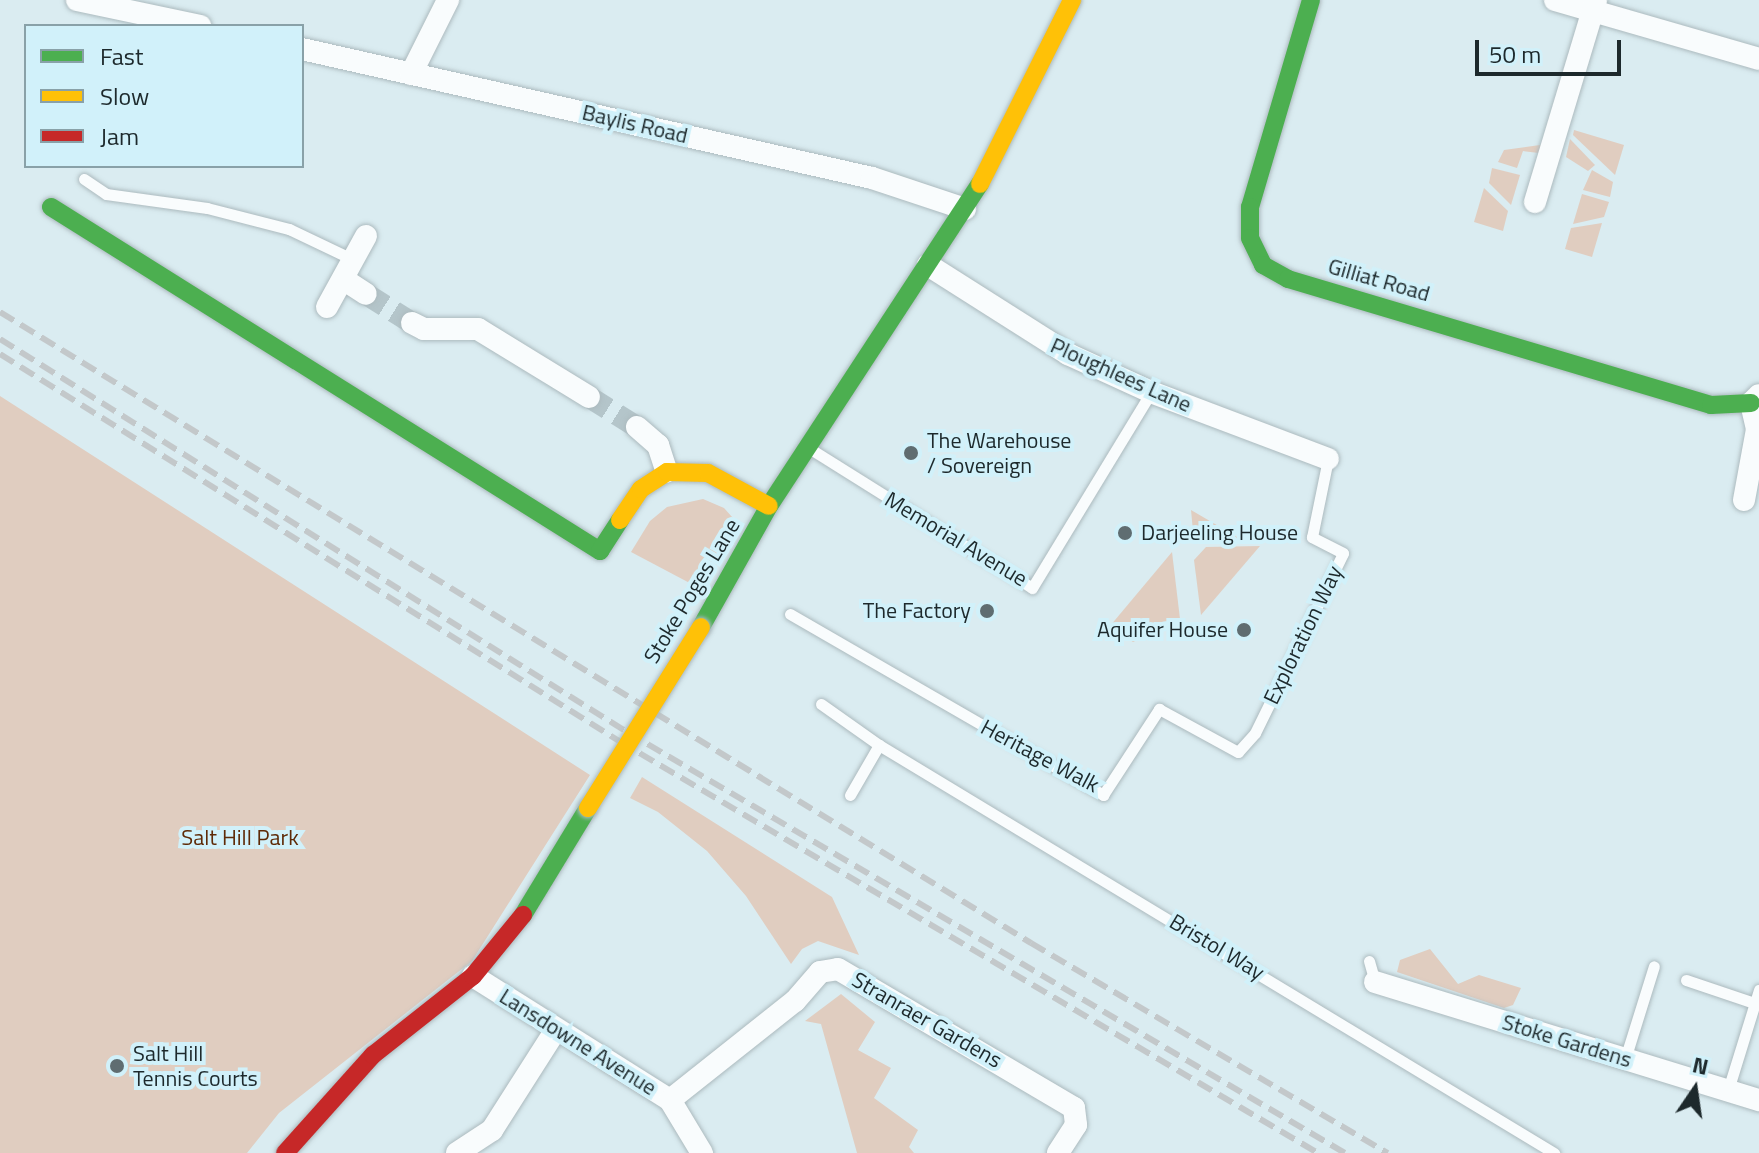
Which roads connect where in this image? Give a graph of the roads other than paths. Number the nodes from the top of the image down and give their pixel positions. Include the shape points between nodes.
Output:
1 (77, 0) edge
2 (448, 0) edge
3 (1072, 0) edge
4 (1311, 0) edge
5 (1555, 0) edge
6 (1594, 6) edge
7 (191, 24) edge
8 (304, 49) edge
9 (1759, 59) edge
10 (411, 74) junction
11 (84, 179) dead end
12 (1535, 202) dead end
13 (51, 207) dead end
14 (965, 209) junction
15 (366, 236) dead end
16 (928, 265) junction
17 (348, 270) junction
18 (366, 294) tunnel mouth
19 (327, 307) dead end
20 (412, 323) tunnel mouth
21 (1151, 392) junction
22 (589, 397) tunnel mouth
23 (1755, 399) edge
24 (637, 427) tunnel mouth
25 (808, 447) junction
26 (1328, 459) joint
27 (667, 472) junction
28 (1744, 500) dead end
29 (769, 506) junction
30 (790, 614) dead end
31 (821, 704) dead end
32 (1255, 733) joint
33 (879, 745) junction
34 (850, 795) dead end
35 (1654, 966) dead end
36 (1372, 972) dead end
37 (473, 976) junction
38 (1686, 980) dead end
39 (1759, 990) edge
40 (1754, 1003) junction
41 (555, 1031) junction
42 (1625, 1059) junction
43 (1728, 1090) junction
44 (670, 1100) junction
45 (1759, 1100) edge
46 (462, 1152) edge
47 (285, 1153) edge
48 (702, 1153) edge
49 (1058, 1153) edge
50 (1554, 1153) edge

1 - 7 street
2 - 10 street
3 - 14 street, Stoke Poges Lane via 1025,105
4 - 23 street, Gilliat Road via 1250,207 1250,238 1263,265 1288,279 1711,405
5 - 6 street
6 - 9 street
6 - 12 street
8 - 10 street, Baylis Road
10 - 14 street, Baylis Road via 872,178
11 - 17 lane via 106,194 207,208 289,229
13 - 27 street via 600,551 641,489
14 - 16 street, Stoke Poges Lane
15 - 17 street
16 - 21 street, Ploughlees Lane via 1018,325
16 - 25 street, Stoke Poges Lane
17 - 18 street
17 - 19 street
20 - 22 street via 424,329 478,329
21 - 25 lane, Memorial Avenue via 1032,588
21 - 26 street, Ploughlees Lane
23 - 28 street via 1757,429
24 - 27 street via 658,445
25 - 29 street, Stoke Poges Lane
26 - 32 lane, Exploration Way via 1312,537 1343,553
27 - 29 street via 708,473
29 - 37 street, Stoke Poges Lane, bridge via 701,627 523,915
30 - 32 lane, Heritage Walk via 1103,795 1159,709 1238,752
31 - 33 lane, Bristol Way
33 - 34 lane
33 - 50 lane, Bristol Way
35 - 42 lane
36 - 42 street, Stoke Gardens
37 - 41 street, Lansdowne Avenue
37 - 47 street, Stoke Poges Lane via 373,1055
38 - 40 lane
39 - 40 lane
40 - 43 lane
41 - 44 street, Lansdowne Avenue
41 - 46 street via 492,1130
42 - 43 street, Stoke Gardens
43 - 45 street, Stoke Gardens
44 - 48 street, Lansdowne Avenue
44 - 49 street, Stranraer Gardens via 795,1001 820,972 838,969 1074,1108 1076,1125

